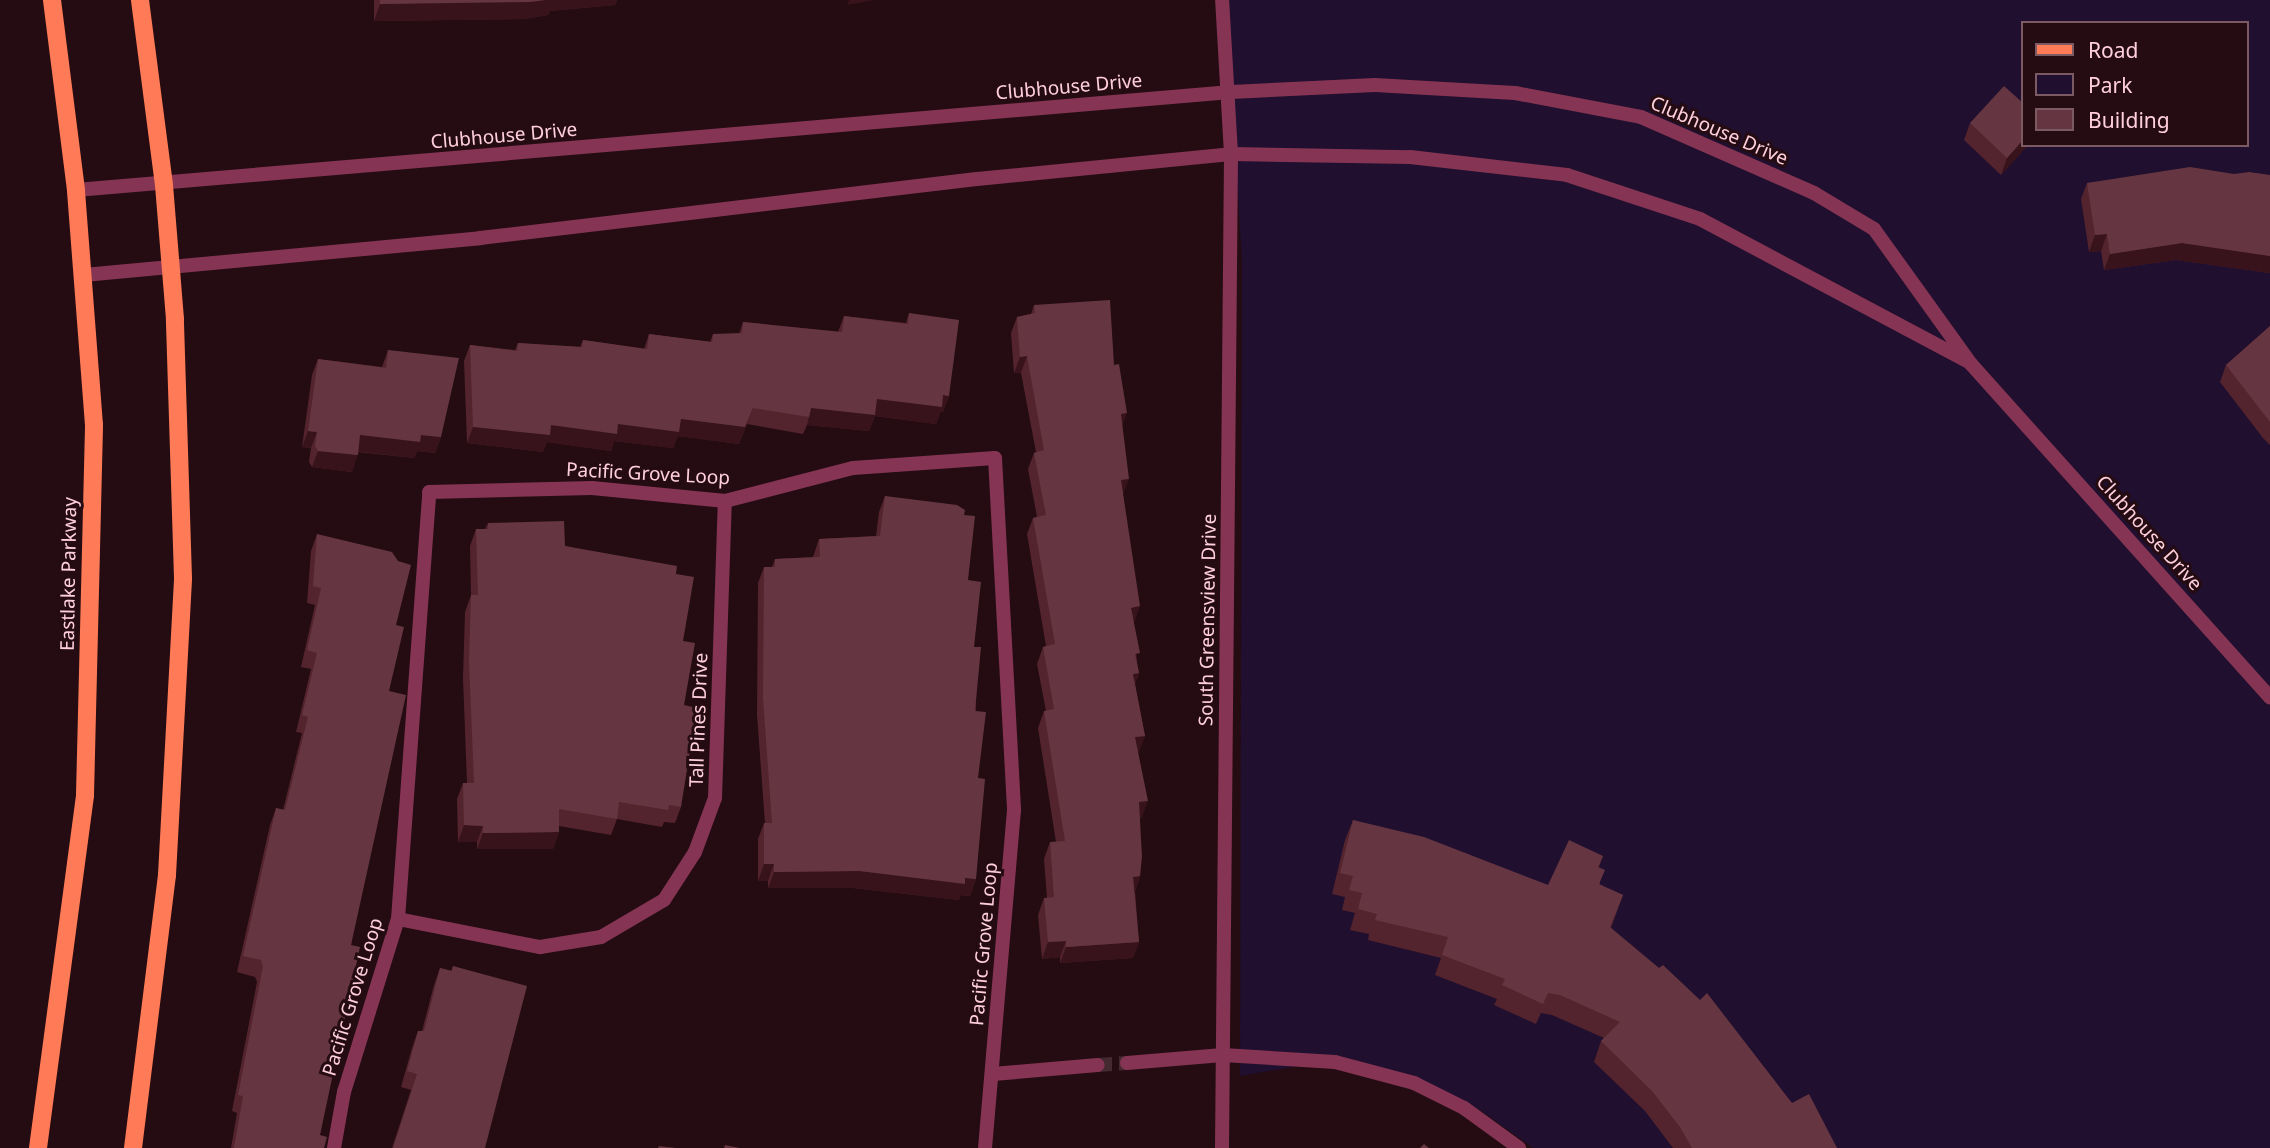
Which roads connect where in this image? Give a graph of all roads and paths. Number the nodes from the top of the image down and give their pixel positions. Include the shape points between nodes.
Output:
1 (52, 0) edge
2 (140, 0) edge
3 (1223, 0) edge
4 (1231, 92) junction
5 (1231, 154) junction
6 (164, 185) junction
7 (76, 190) junction
8 (170, 268) junction
9 (83, 275) junction
10 (1971, 364) junction
11 (725, 501) junction
12 (2270, 697) edge
13 (398, 919) junction
14 (1223, 1055) junction
15 (1127, 1063) tunnel mouth
16 (1098, 1065) tunnel mouth
17 (993, 1074) junction
18 (38, 1148) edge
19 (133, 1148) edge
20 (334, 1148) edge
21 (985, 1148) edge
22 (1222, 1148) edge
23 (1519, 1148) edge

1 - 7 main road, Eastlake Parkway
2 - 6 main road
3 - 4 street, South Greensview Drive
4 - 5 street, South Greensview Drive
4 - 6 street, Clubhouse Drive
4 - 10 street, Clubhouse Drive via 1375,85 1502,93 1641,117 1814,193 1874,229
5 - 8 street, Clubhouse Drive
5 - 10 street, Clubhouse Drive via 1410,157 1567,175 1700,219
5 - 14 street, South Greensview Drive
6 - 7 street, Clubhouse Drive
6 - 8 main road
7 - 9 main road, Eastlake Parkway
8 - 9 street, Clubhouse Drive
8 - 19 main road via 183,578 167,875
9 - 18 main road, Eastlake Parkway via 94,425 85,795
10 - 12 street, Clubhouse Drive
11 - 13 street, Tall Pines Drive via 715,798 695,852 664,900 601,937 540,947
11 - 13 street, Pacific Grove Loop via 592,488 429,492
11 - 17 street, Pacific Grove Loop via 853,468 995,458 1014,810
13 - 20 street, Pacific Grove Loop via 344,1092
14 - 15 street
14 - 22 street, South Greensview Drive
14 - 23 street via 1335,1062 1380,1072 1464,1108
16 - 17 street
17 - 21 street, Pacific Grove Loop

